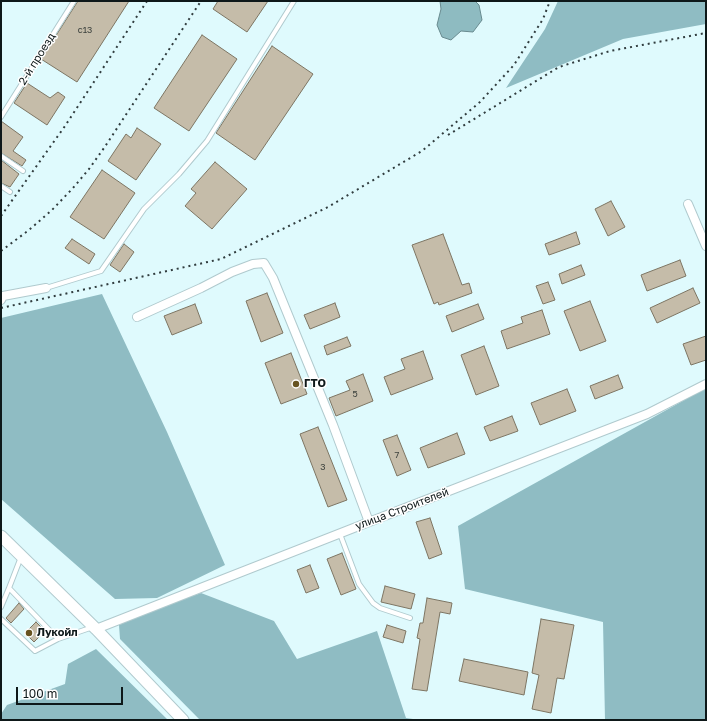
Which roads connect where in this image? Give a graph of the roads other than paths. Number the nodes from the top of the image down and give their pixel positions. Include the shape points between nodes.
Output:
1 (74, 1) edge
2 (294, 1) edge
3 (1, 117) edge
4 (1, 156) edge
5 (23, 171) dead end
6 (1, 186) edge
7 (10, 192) dead end
8 (688, 204) dead end
9 (706, 246) edge
10 (46, 288) joint
11 (1, 300) edge
12 (136, 317) dead end
13 (706, 384) edge
14 (369, 522) junction
15 (340, 534) junction
16 (1, 536) edge
17 (21, 556) junction
18 (9, 588) junction
19 (1, 607) edge
20 (410, 618) dead end
21 (1, 619) edge
22 (95, 628) junction
23 (58, 638) junction
24 (183, 720) edge

1 - 3 lane, 2-й проезд
2 - 10 lane via 207,141 144,209 101,271
4 - 5 lane
6 - 7 lane
8 - 9 street
10 - 11 street via 3,296
12 - 14 street via 232,272 253,264 264,263 273,278 330,418
13 - 14 street, улица Строителей via 647,414
14 - 15 street, улица Строителей
15 - 20 lane via 359,584 373,603 380,608
15 - 22 street, улица Строителей
16 - 17 street
17 - 18 lane
17 - 22 street
18 - 19 lane
18 - 23 lane
21 - 23 lane via 35,651
22 - 23 lane
22 - 24 street

